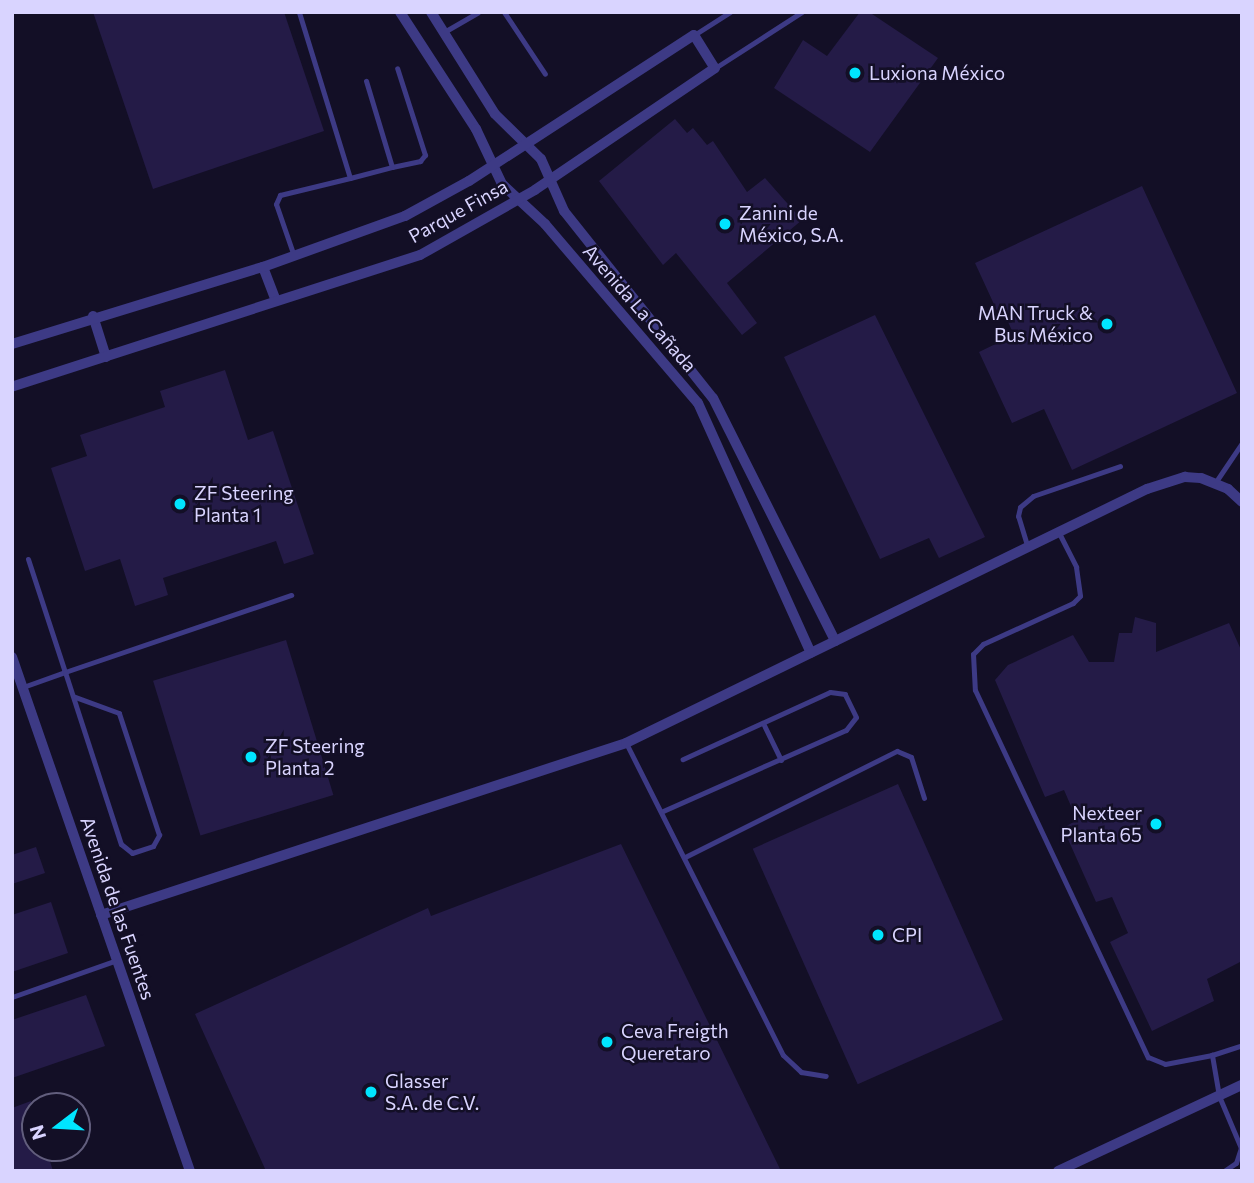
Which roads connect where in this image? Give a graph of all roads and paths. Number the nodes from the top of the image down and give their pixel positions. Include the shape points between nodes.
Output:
1 (299, 12) edge
2 (401, 12) edge
3 (432, 12) edge
4 (478, 12) edge
5 (504, 12) edge
6 (730, 12) edge
7 (802, 12) edge
8 (444, 32) junction
9 (694, 35) junction
10 (397, 68) dead end
11 (715, 68) junction
12 (544, 74) dead end
13 (366, 81) dead end
14 (526, 143) junction
15 (491, 165) junction
16 (392, 167) junction
17 (550, 177) junction
18 (350, 178) junction
19 (515, 198) junction
20 (294, 256) junction
21 (263, 267) junction
22 (276, 301) junction
23 (93, 316) junction
24 (12, 344) edge
25 (107, 357) junction
26 (12, 387) edge
27 (1242, 443) edge
28 (1120, 466) dead end
29 (1216, 483) junction
30 (1242, 502) edge
31 (1058, 530) junction
32 (1027, 545) junction
33 (28, 559) dead end
34 (291, 595) dead end
35 (835, 641) junction
36 (811, 653) junction
37 (12, 657) edge
38 (65, 672) junction
39 (23, 687) junction
40 (75, 697) junction
41 (763, 723) junction
42 (626, 743) junction
43 (683, 759) dead end
44 (781, 760) junction
45 (924, 798) dead end
46 (663, 811) junction
47 (685, 857) junction
48 (102, 915) junction
49 (117, 960) junction
50 (12, 997) edge
51 (1242, 1045) edge
52 (1212, 1055) junction
53 (826, 1076) dead end
54 (1242, 1085) edge
55 (1219, 1096) junction
56 (190, 1171) edge
57 (1058, 1171) edge
58 (1224, 1171) edge

1 - 18 lane
2 - 15 street, Avenida La Cañada via 476,130
3 - 8 street
4 - 8 lane
5 - 12 lane
6 - 9 lane
7 - 11 lane, Parque Finsa
8 - 14 street via 495,114
9 - 11 street
9 - 14 street
10 - 16 lane via 425,155
11 - 17 street, Parque Finsa
13 - 16 lane
14 - 15 street
14 - 17 street
15 - 19 street, Avenida La Cañada
15 - 20 street via 405,216
16 - 18 lane
17 - 19 street, Parque Finsa
17 - 35 street via 564,211 713,398
18 - 20 lane via 280,195 276,204
19 - 22 street, Parque Finsa via 420,255
19 - 36 street, Avenida La Cañada via 545,223 698,403
20 - 21 street
21 - 22 street
21 - 23 street
22 - 25 street, Parque Finsa
23 - 24 street
23 - 25 street
25 - 26 street, Parque Finsa
27 - 29 lane
28 - 32 lane via 1033,496 1020,507 1018,516
29 - 30 street
29 - 31 street via 1185,477 1171,480
31 - 32 street
31 - 52 lane via 1076,567 1080,596 983,644 973,654 975,690 1149,1057 1165,1064
32 - 35 street
33 - 38 lane
34 - 38 lane
35 - 36 street
36 - 42 street
37 - 39 street, Avenida de las Fuentes
38 - 39 lane
38 - 40 lane
39 - 48 street, Avenida de las Fuentes
40 - 40 lane via 121,844 132,853 153,846 159,835 119,713
41 - 43 lane
41 - 44 lane
41 - 44 lane via 830,692 845,694 856,717 846,730
42 - 46 lane
42 - 48 street
44 - 46 lane
45 - 47 lane via 911,757 897,751
46 - 47 lane
47 - 53 lane via 783,1055 801,1072
48 - 49 street, Avenida de las Fuentes
49 - 50 lane
49 - 56 street, Avenida de las Fuentes
51 - 52 lane
52 - 55 lane
54 - 55 street
55 - 57 street
55 - 58 lane via 1241,1148 1236,1163

